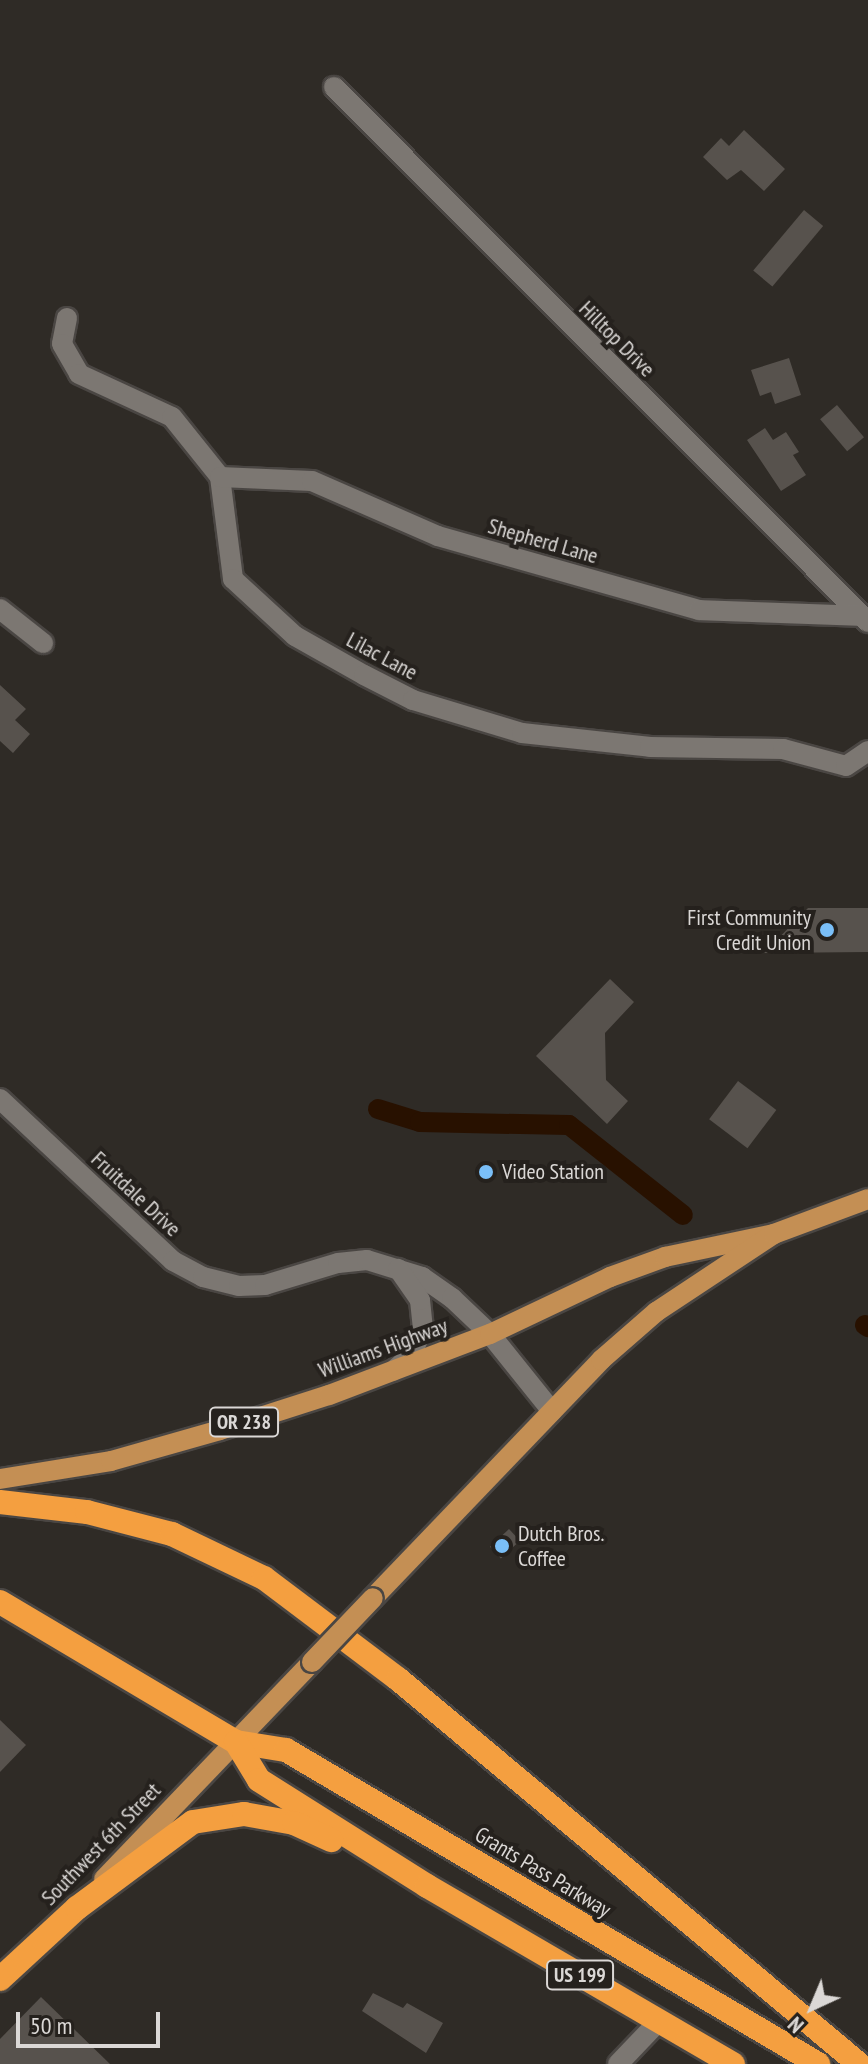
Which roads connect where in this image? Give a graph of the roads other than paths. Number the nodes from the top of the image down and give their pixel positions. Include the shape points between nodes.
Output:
1 (334, 87) dead end
2 (67, 318) dead end
3 (220, 477) junction
4 (0, 609) edge
5 (865, 619) edge
6 (43, 643) dead end
7 (868, 751) edge
8 (0, 1099) edge
9 (868, 1199) edge
10 (774, 1234) junction
11 (398, 1269) junction
12 (490, 1334) junction
13 (393, 1371) junction
14 (552, 1411) junction
15 (0, 1479) edge
16 (0, 1502) edge
17 (0, 1602) edge
18 (236, 1742) junction
19 (427, 1886) junction
20 (77, 1908) junction
21 (0, 1979) edge
22 (659, 2021) junction
23 (618, 2064) edge
24 (733, 2064) edge
25 (818, 2064) edge
26 (859, 2064) edge

1 - 5 street, Hilltop Drive
2 - 3 street via 62,344 79,374 172,417
3 - 5 street, Shepherd Lane via 312,481 438,536 699,610
3 - 7 street, Lilac Lane via 233,579 295,636 413,700 522,733 650,747 783,749 846,766
4 - 6 street
8 - 11 street, Fruitdale Drive via 149,1242 203,1277 239,1286 265,1285 338,1263 367,1260
9 - 10 main road, Williams Highway / OR 238
10 - 12 main road, Williams Highway / OR 238 via 665,1257
10 - 14 main road, Williams Highway / OR 238 via 656,1312
11 - 12 street, Fruitdale Drive via 436,1285
11 - 13 street via 420,1300 423,1329 410,1356
12 - 13 main road, Williams Highway / OR 238
12 - 14 street, Fruitdale Drive
13 - 15 main road, Williams Highway / OR 238 via 111,1461
14 - 18 main road, Williams Highway / OR 238, bridge
16 - 26 highway via 87,1512 172,1534 264,1578 398,1679
17 - 18 highway, Grants Pass Parkway / US 199
18 - 19 highway, Grants Pass Parkway / US 199 via 259,1780
18 - 20 main road, Southwest 6th Street / OR 238
18 - 25 highway, Grants Pass Parkway / US 199 via 286,1750
19 - 20 highway via 294,1823 244,1814 193,1822
19 - 22 highway, US 199
20 - 21 highway, Southwest 6th Street / OR 238
22 - 23 street
22 - 24 highway, US 199

